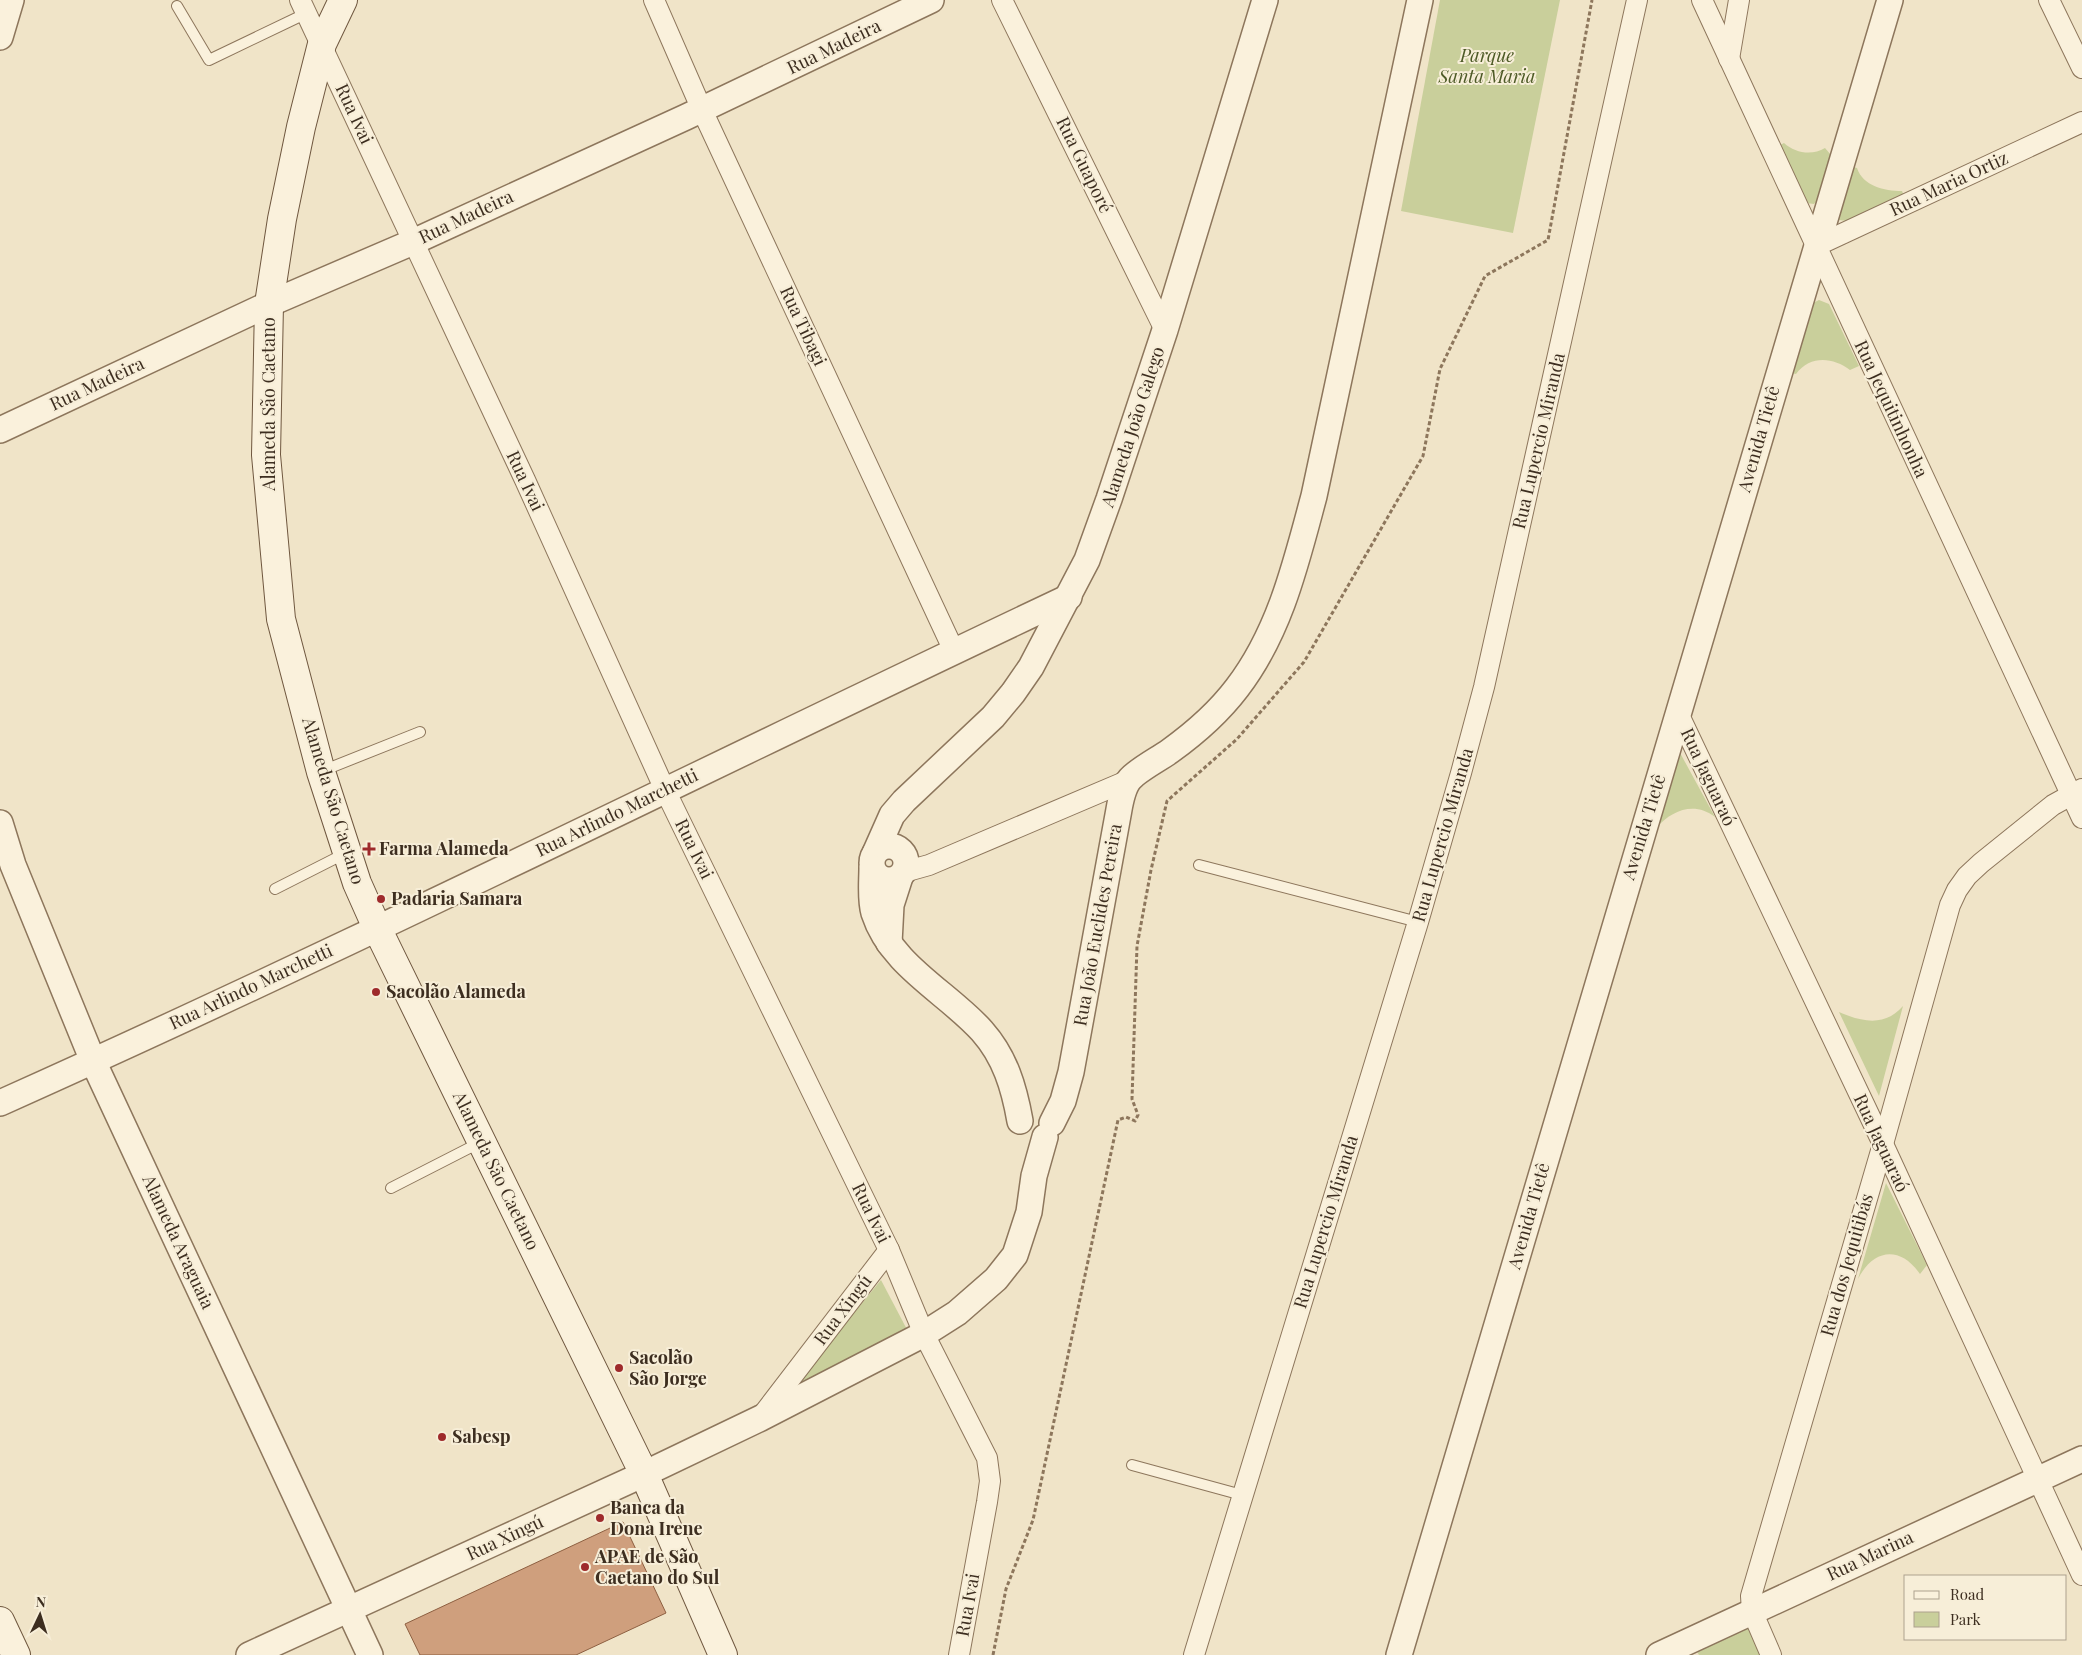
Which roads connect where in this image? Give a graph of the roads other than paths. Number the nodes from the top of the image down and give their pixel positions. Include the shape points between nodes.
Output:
1 (11, 0) edge
2 (343, 0) edge
3 (654, 0) edge
4 (931, 0) edge
5 (1002, 0) edge
6 (1265, 0) edge
7 (1420, 0) edge
8 (1702, 0) edge
9 (1740, 0) edge
10 (1890, 0) edge
11 (2048, 0) edge
12 (1639, 2) edge
13 (177, 6) dead end
14 (303, 6) edge
15 (0, 37) edge
16 (322, 44) junction
17 (1729, 59) junction
18 (2082, 68) edge
19 (702, 110) junction
20 (2082, 122) edge
21 (413, 242) junction
22 (1816, 246) junction
23 (269, 304) junction
24 (1165, 330) junction
25 (0, 430) edge
26 (1069, 597) junction
27 (954, 651) junction
28 (1678, 713) junction
29 (420, 732) dead end
30 (321, 772) junction
31 (1129, 780) junction
32 (665, 790) junction
33 (2076, 792) edge
34 (904, 801) junction
35 (2082, 818) edge
36 (0, 823) edge
37 (347, 853) junction
38 (874, 859) junction
39 (903, 864) junction
40 (1199, 865) dead end
41 (275, 889) dead end
42 (1418, 922) junction
43 (377, 928) junction
44 (889, 943) junction
45 (93, 1062) junction
46 (0, 1103) edge
47 (1036, 1122) junction
48 (482, 1142) junction
49 (1883, 1144) junction
50 (391, 1188) dead end
51 (889, 1250) junction
52 (924, 1334) junction
53 (761, 1418) junction
54 (2082, 1459) edge
55 (1132, 1466) dead end
56 (644, 1474) junction
57 (2037, 1480) junction
58 (1242, 1495) junction
59 (2082, 1575) edge
60 (350, 1610) junction
61 (1752, 1611) junction
62 (0, 1621) edge
63 (1686, 1650) edge
64 (16, 1655) edge
65 (249, 1655) edge
66 (370, 1655) edge
67 (723, 1655) edge
68 (959, 1655) edge
69 (1194, 1655) edge
70 (1399, 1655) edge
71 (1659, 1655) edge
72 (1772, 1655) edge

1 - 15 street
2 - 16 main road, Alameda São Caetano
3 - 19 street, Rua Tibagi
4 - 19 street, Rua Madeira
5 - 24 street, Rua Guaporé
6 - 24 street, Alameda João Galego
7 - 31 street via 1314,496 1284,600 1273,629 1231,695 1186,740
8 - 17 street, Rua Jequitinhonha
9 - 17 street
10 - 22 street, Avenida Tietê
11 - 18 street
12 - 42 street, Rua Lupercio Miranda via 1484,687
13 - 14 lane via 209,60
14 - 16 street, Rua Ivai
16 - 21 street, Rua Ivai
16 - 23 main road, Alameda São Caetano via 282,219
17 - 22 street, Rua Jequitinhonha
19 - 21 street, Rua Madeira
19 - 27 street, Rua Tibagi
20 - 22 street, Rua Maria Ortiz
21 - 23 street, Rua Madeira
21 - 32 street, Rua Ivai
22 - 28 street, Avenida Tietê
22 - 33 street, Rua Jequitinhonha
23 - 25 street, Rua Madeira
23 - 30 main road, Alameda São Caetano via 266,454 281,619
24 - 26 street, Alameda João Galego via 1110,499 1088,560
26 - 27 street, Rua Arlindo Marchetti
26 - 34 street, Alameda João Galego via 1013,693 993,717
27 - 32 street, Rua Arlindo Marchetti
28 - 49 street, Rua Jaguaraó
28 - 70 street, Avenida Tietê
29 - 30 lane
30 - 37 main road, Alameda São Caetano
31 - 39 street via 939,861
31 - 47 street, Rua João Euclides Pereira via 1118,815 1071,1072 1063,1101
32 - 43 street, Rua Arlindo Marchetti
32 - 51 street, Rua Ivai
33 - 35 street, Rua Jequitinhonha
33 - 49 street, Rua dos Jequitibás via 2053,805 1982,863 1957,890 1940,938
34 - 38 street, Alameda João Galego via 889,821
34 - 39 street via 901,820
36 - 45 street, Alameda Araguaia via 13,865
37 - 41 lane
37 - 43 main road, Alameda São Caetano
38 - 39 street via 887,846 898,848
38 - 44 street, Alameda João Galego via 874,913
39 - 44 street via 891,905
40 - 42 lane
42 - 58 street, Rua Lupercio Miranda
43 - 45 street, Rua Arlindo Marchetti
43 - 48 main road, Alameda São Caetano
44 - 47 street, Alameda João Galego via 900,957 981,1030
45 - 46 street, Rua Arlindo Marchetti
45 - 60 street, Alameda Araguaia
47 - 52 street via 1029,1212 1015,1256 979,1295
48 - 50 lane
48 - 56 main road, Alameda São Caetano
49 - 57 street, Rua Jaguaraó
49 - 61 street, Rua dos Jequitibás via 1751,1596
51 - 52 street, Rua Ivai
51 - 53 street, Rua Xingú
52 - 53 street, Rua Xingú
52 - 68 street, Rua Ivai via 987,1458 990,1480
53 - 56 street, Rua Xingú
54 - 57 street, Rua Marina
55 - 58 lane
56 - 60 street, Rua Xingú
56 - 67 main road, Alameda São Caetano
57 - 59 street, Rua Jaguaraó
57 - 61 street, Rua Marina
58 - 69 street, Rua Lupercio Miranda
60 - 65 street, Rua Xingú
60 - 66 street, Alameda Araguaia
61 - 63 street, Rua Marina
61 - 72 street
62 - 64 main road
63 - 71 street, Rua Marina

